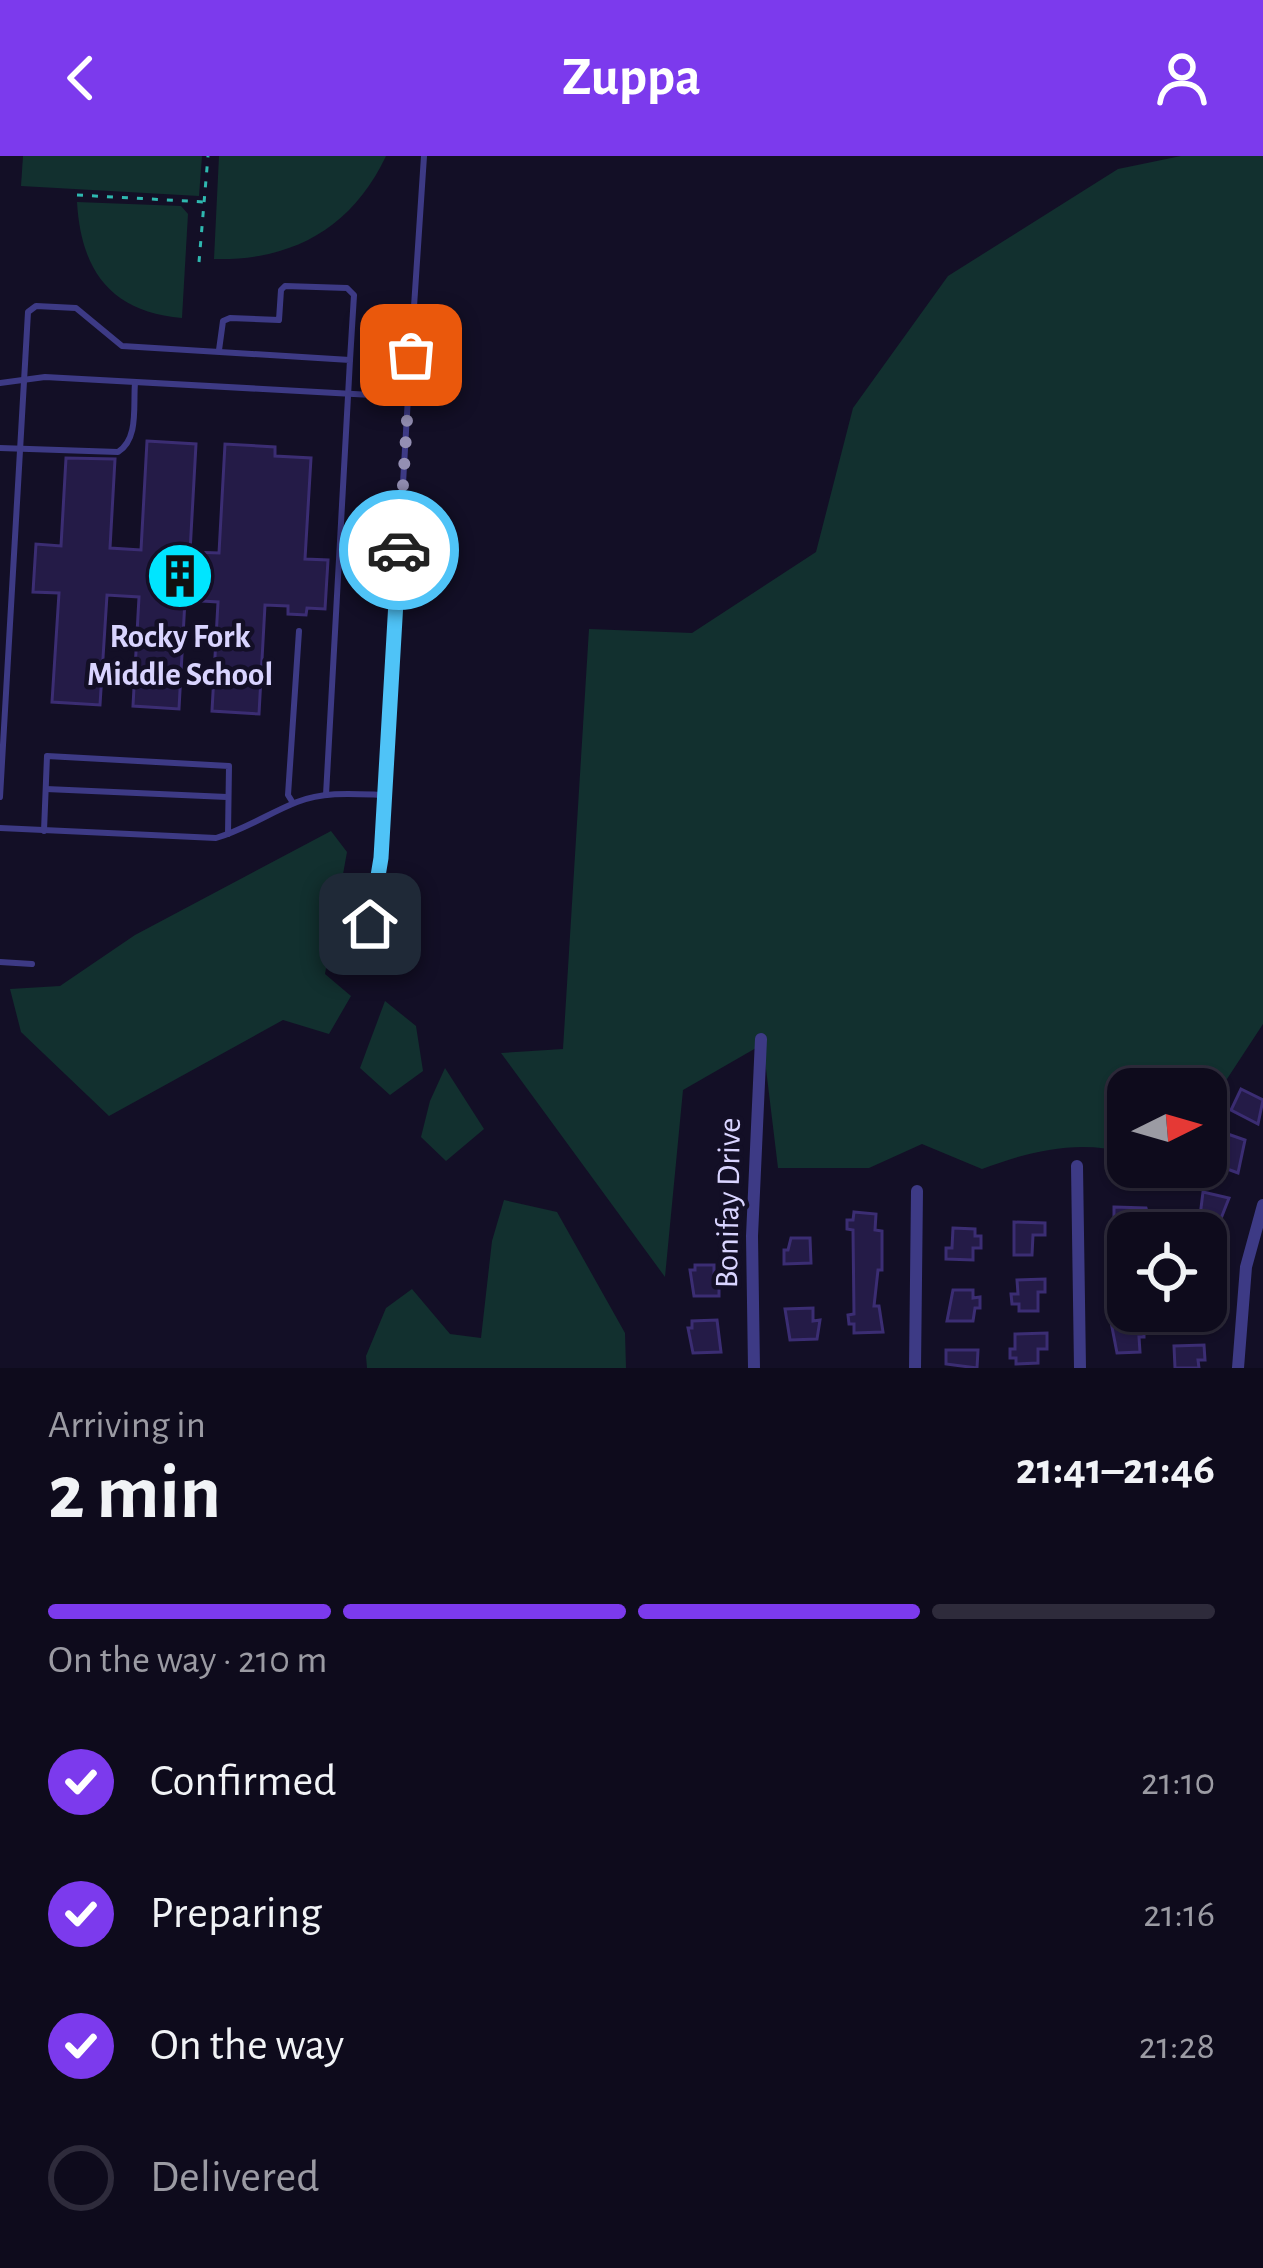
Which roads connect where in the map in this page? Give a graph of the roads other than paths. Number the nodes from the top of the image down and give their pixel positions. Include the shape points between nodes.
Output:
1 (424, 156) edge
2 (219, 351) junction
3 (350, 360) junction
4 (24, 382) junction
5 (134, 382) junction
6 (0, 383) edge
7 (347, 395) junction
8 (408, 397) junction
9 (20, 446) junction
10 (0, 448) edge
11 (299, 631) dead end
12 (0, 781) edge
13 (46, 789) junction
14 (326, 795) junction
15 (385, 796) junction
16 (0, 797) edge
17 (227, 797) junction
18 (293, 803) junction
19 (0, 828) edge
20 (44, 831) junction
21 (228, 834) junction
22 (0, 962) edge
23 (32, 964) dead end
24 (358, 964) dead end
25 (761, 1039) dead end
26 (1077, 1166) dead end
27 (917, 1191) dead end
28 (1263, 1205) edge
29 (754, 1368) edge
30 (916, 1368) edge
31 (1080, 1368) edge
32 (1238, 1368) edge

1 - 8 lane
2 - 3 lane
2 - 3 lane via 223,321 279,320 285,286 347,288 354,295
2 - 4 lane via 122,346 76,308 36,306 28,312
3 - 7 lane
4 - 5 lane
4 - 6 lane
4 - 9 lane
5 - 7 lane
5 - 9 lane via 126,448
7 - 8 lane
7 - 14 lane
8 - 15 lane
9 - 10 lane
9 - 12 lane
11 - 18 lane
12 - 16 lane
13 - 17 lane
13 - 17 lane via 47,756 229,766
13 - 20 lane
14 - 15 lane
14 - 18 lane
15 - 24 lane
17 - 21 lane
18 - 21 lane
19 - 20 lane
20 - 21 lane
22 - 23 lane
25 - 29 street, Bonifay Drive
26 - 31 street
27 - 30 street
28 - 32 street via 1246,1267

